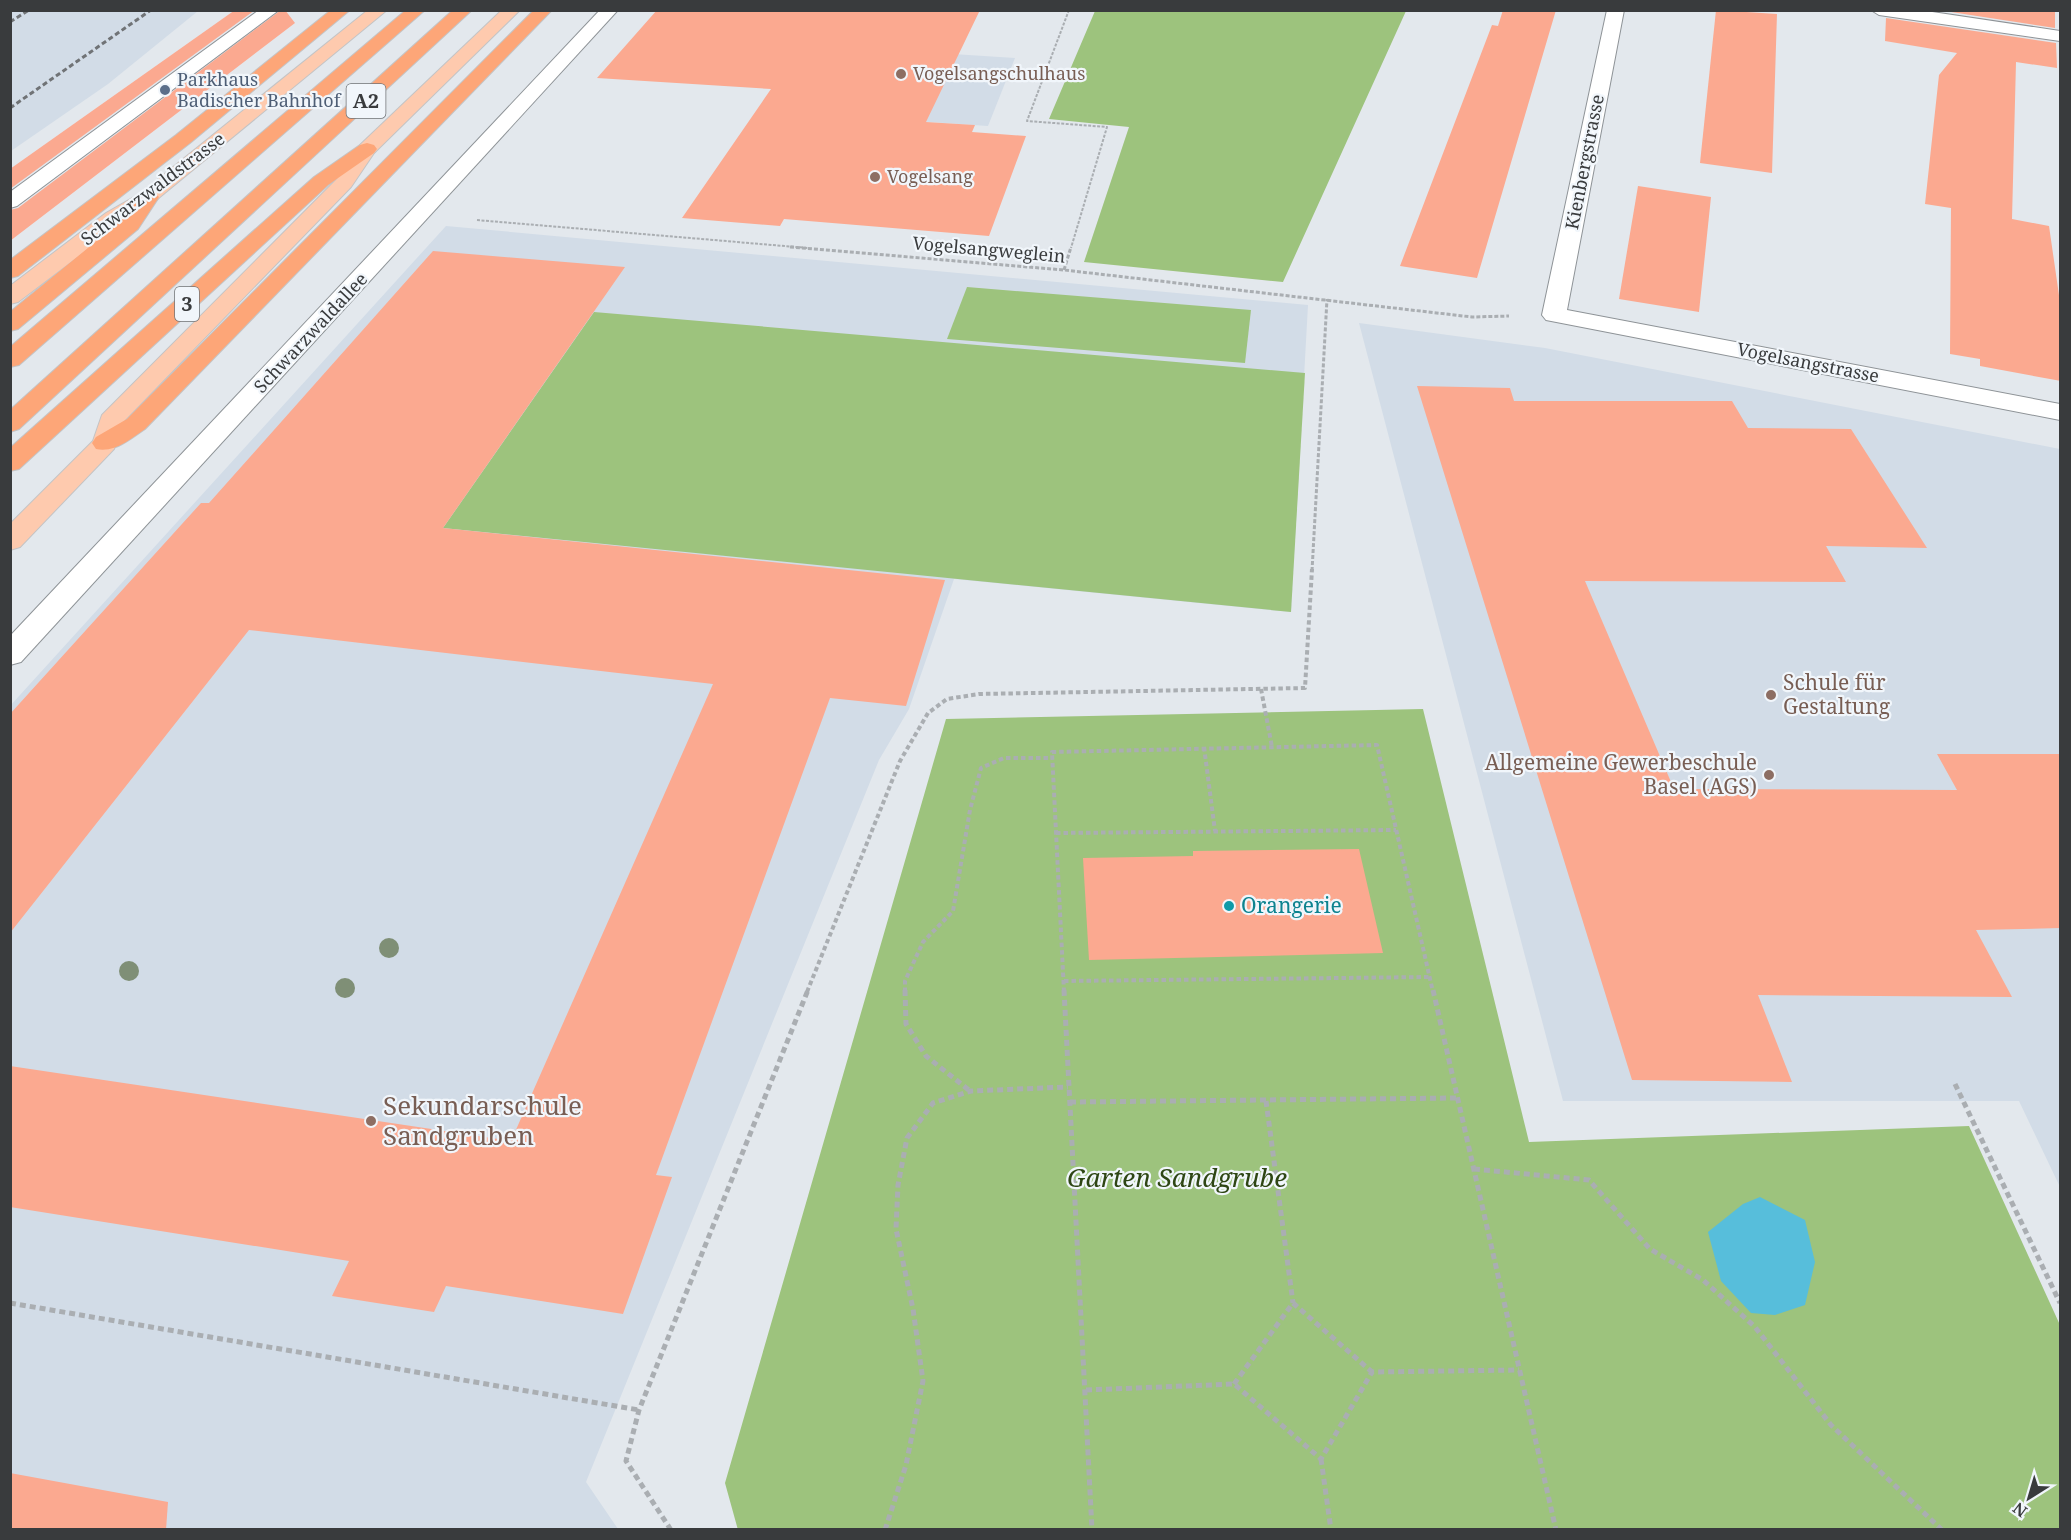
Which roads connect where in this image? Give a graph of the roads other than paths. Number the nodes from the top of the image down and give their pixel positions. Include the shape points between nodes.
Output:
1 (271, 10) edge
2 (342, 10) edge
3 (379, 10) edge
4 (417, 10) edge
5 (464, 10) edge
6 (512, 10) edge
7 (544, 10) edge
8 (610, 10) edge
9 (1616, 10) edge
10 (1879, 10) edge
11 (2061, 36) edge
12 (367, 148) junction
13 (148, 196) junction
14 (10, 202) edge
15 (10, 271) edge
16 (10, 297) edge
17 (1554, 315) joint
18 (10, 324) edge
19 (10, 360) edge
20 (2061, 412) edge
21 (10, 424) edge
22 (105, 443) junction
23 (10, 463) edge
24 (10, 542) edge
25 (10, 655) edge

1 - 14 street
2 - 15 highway via 183,139
3 - 13 main road, Schwarzwaldstrasse
4 - 19 highway, A2
5 - 21 highway, A2
6 - 12 main road, 3
7 - 22 highway via 136,424
8 - 25 street, Schwarzwaldallee
9 - 17 street, Kienbergstrasse
10 - 11 street
12 - 22 main road, 3 via 344,183 111,420
12 - 23 highway, 3 via 321,181
13 - 16 main road, Schwarzwaldstrasse
13 - 18 highway via 130,224
17 - 20 street, Vogelsangstrasse
22 - 24 main road, 3

